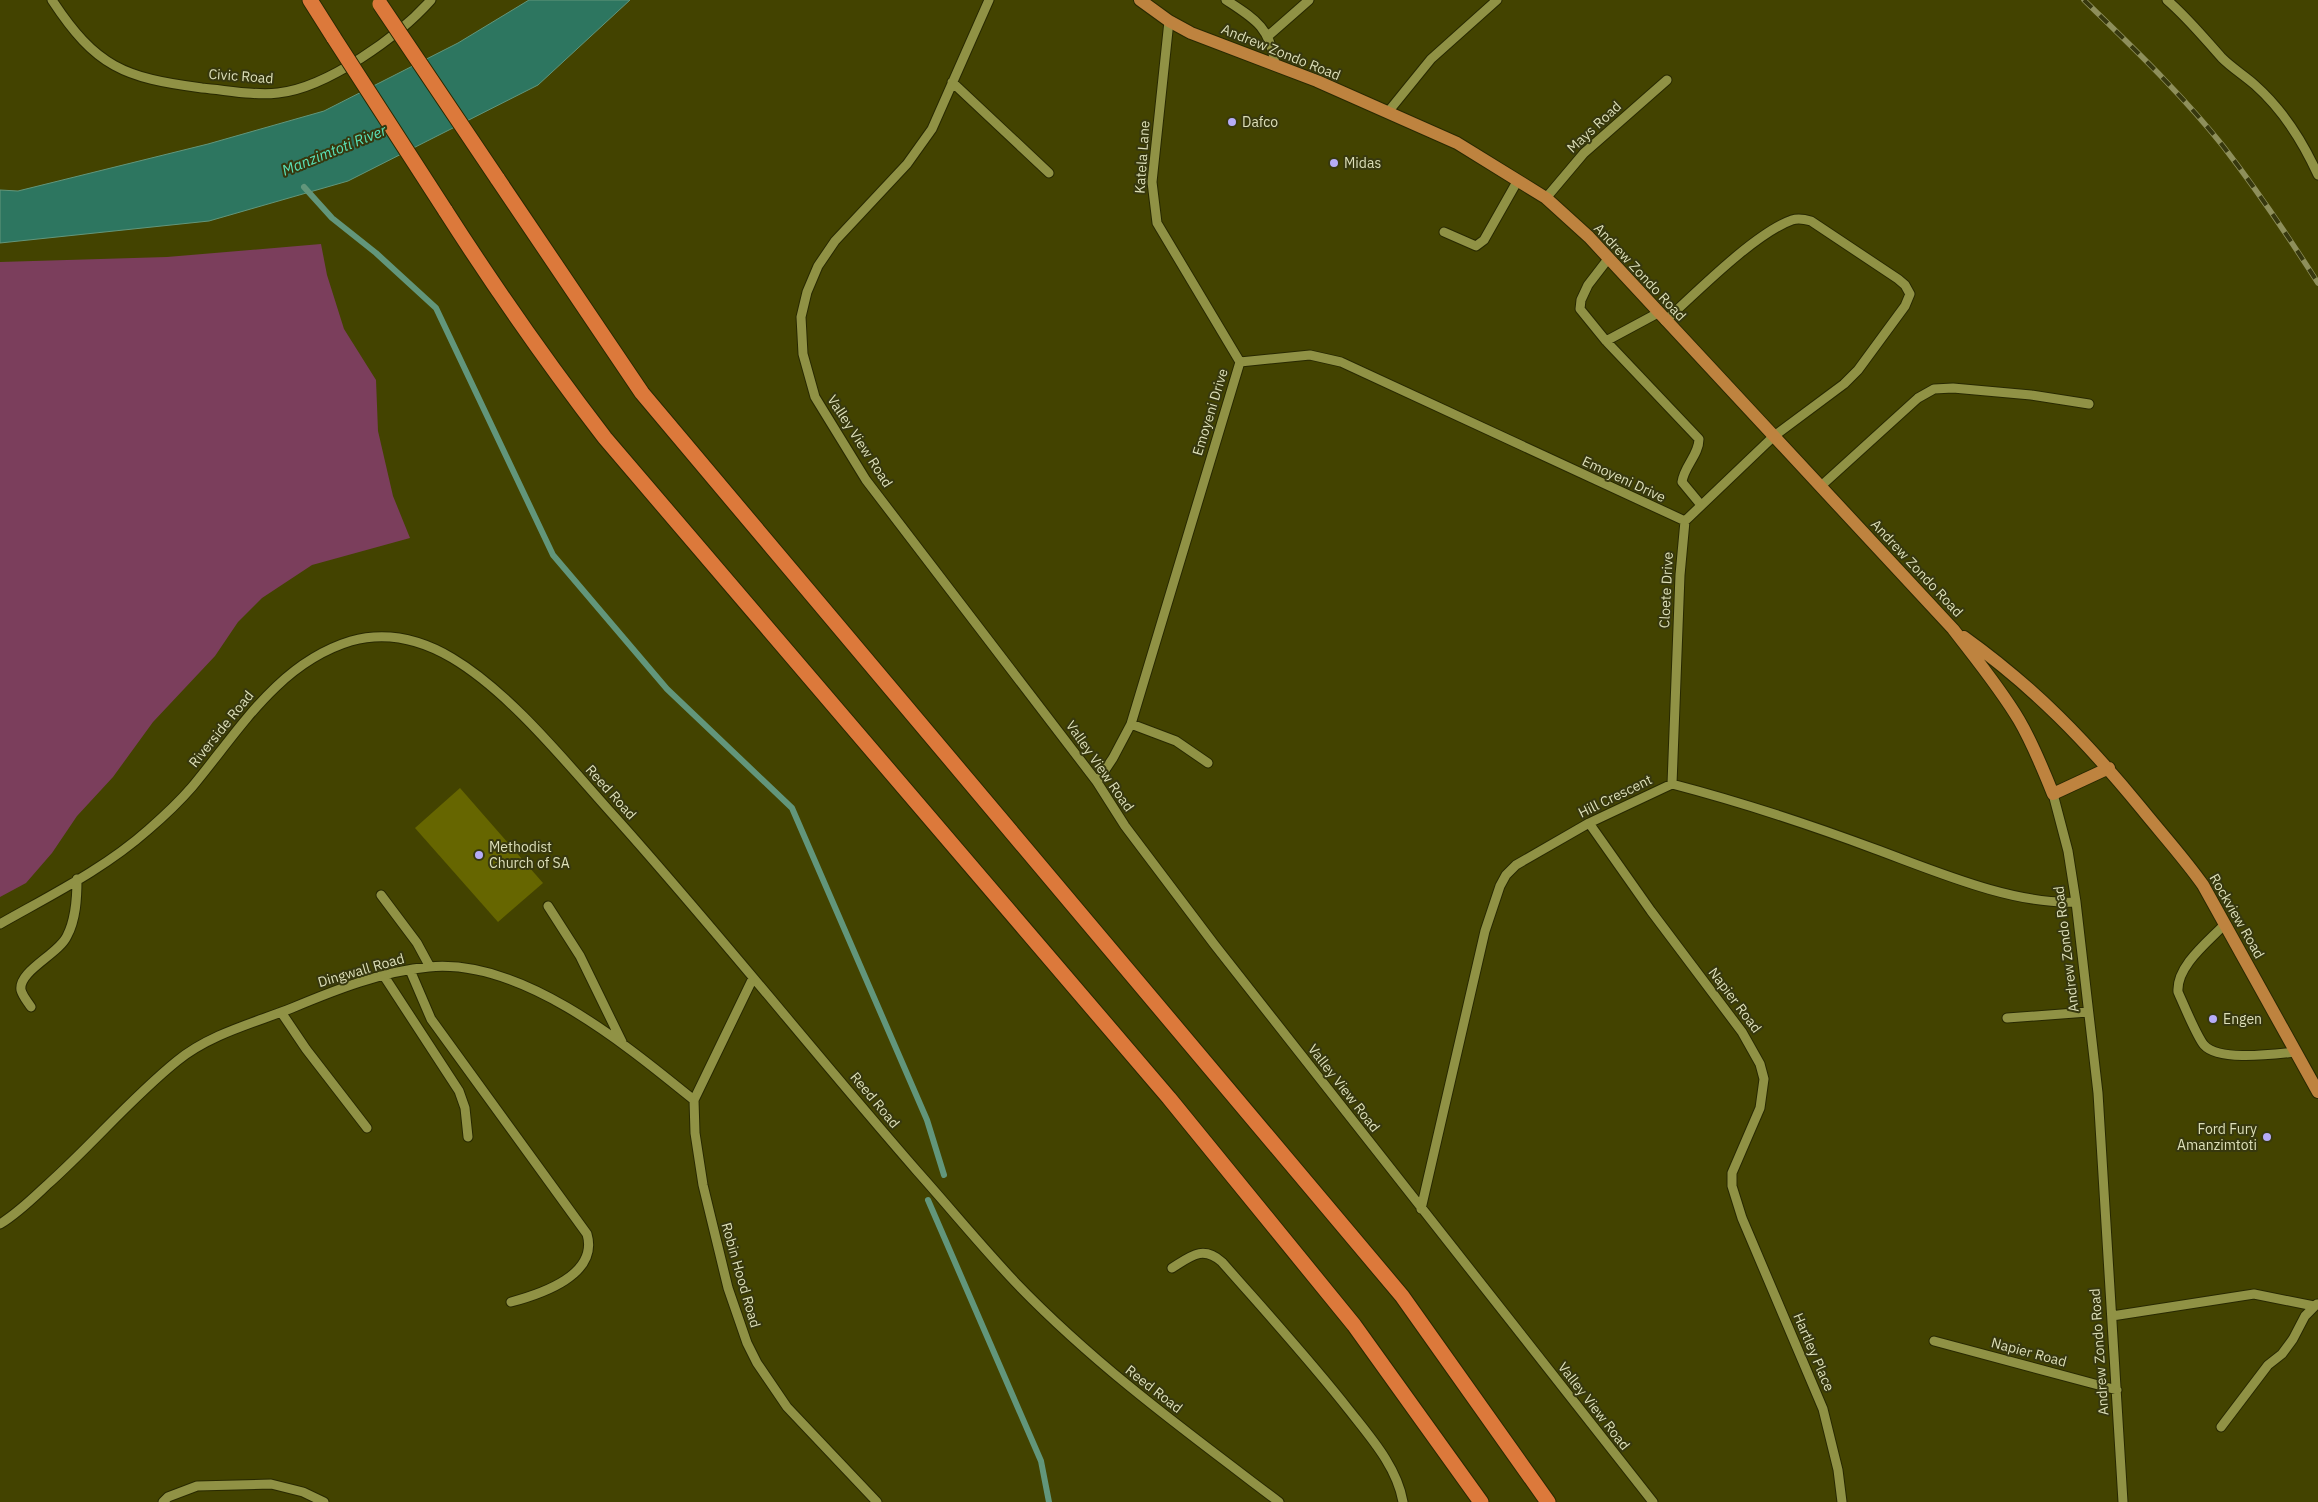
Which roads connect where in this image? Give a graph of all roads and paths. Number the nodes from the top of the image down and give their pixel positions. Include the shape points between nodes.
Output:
1 (52, 0) edge
2 (310, 0) edge
3 (431, 0) edge
4 (990, 0) edge
5 (1140, 0) edge
6 (1226, 0) edge
7 (1309, 0) edge
8 (1497, 0) edge
9 (2167, 0) edge
10 (379, 2) edge
11 (1169, 21) junction
12 (1268, 36) junction
13 (1275, 64) junction
14 (1667, 80) dead end
15 (952, 82) junction
16 (1388, 112) junction
17 (1049, 173) dead end
18 (2318, 175) edge
19 (1518, 180) junction
20 (1546, 198) junction
21 (1444, 232) dead end
22 (1608, 258) junction
23 (1662, 317) junction
24 (1606, 341) junction
25 (1240, 362) junction
26 (2089, 404) dead end
27 (1774, 436) junction
28 (1821, 486) junction
29 (1701, 505) junction
30 (1685, 521) junction
31 (1953, 629) junction
32 (484, 680) joint
33 (1131, 724) junction
34 (1208, 763) dead end
35 (2109, 768) junction
36 (1098, 782) junction
37 (1672, 784) junction
38 (2053, 794) junction
39 (1589, 823) junction
40 (77, 879) junction
41 (381, 895) dead end
42 (2076, 902) junction
43 (548, 906) dead end
44 (0, 924) edge
45 (2224, 924) junction
46 (430, 967) junction
47 (410, 970) junction
48 (384, 976) junction
49 (752, 978) junction
50 (31, 1007) dead end
51 (281, 1012) junction
52 (2088, 1012) junction
53 (2007, 1018) dead end
54 (622, 1042) junction
55 (2296, 1052) junction
56 (2318, 1092) edge
57 (694, 1100) junction
58 (367, 1128) dead end
59 (468, 1136) dead end
60 (1421, 1210) junction
61 (1742, 1218) joint
62 (0, 1224) edge
63 (1172, 1268) dead end
64 (511, 1302) dead end
65 (2316, 1305) edge
66 (2112, 1316) junction
67 (1934, 1341) dead end
68 (2117, 1390) junction
69 (2221, 1427) dead end
70 (163, 1502) edge
71 (324, 1502) edge
72 (877, 1502) edge
73 (1279, 1502) edge
74 (1403, 1502) edge
75 (1481, 1502) edge
76 (1548, 1502) edge
77 (1653, 1502) edge
78 (1842, 1502) edge
79 (2123, 1502) edge

1 - 3 street, Civic Road via 81,40 126,73 158,82 278,93 304,87 341,69 393,36
2 - 75 highway, bridge via 444,210 535,345 605,438 1169,1098 1354,1325
4 - 15 street, Valley View Road
5 - 11 main road, Andrew Zondo Road
6 - 12 street via 1252,18
7 - 12 street
8 - 16 street via 1431,59
9 - 18 street via 2191,21 2224,60 2274,105
10 - 76 highway, bridge via 648,400 1402,1296
11 - 13 main road, Andrew Zondo Road
11 - 25 street, Katela Lane via 1152,182 1155,216 1164,237
12 - 13 street
13 - 16 main road, Andrew Zondo Road
14 - 20 street, Mays Road via 1584,153
15 - 17 street
15 - 36 street, Valley View Road via 932,129 920,147 835,241 818,266 801,317 803,354 815,397 866,480
16 - 19 main road, Andrew Zondo Road via 1456,143
19 - 20 main road, Andrew Zondo Road
19 - 21 street via 1484,240 1476,246
20 - 22 main road, Andrew Zondo Road
22 - 23 main road, Andrew Zondo Road
22 - 24 street via 1580,300 1580,309 1585,317
23 - 24 street
23 - 27 main road, Andrew Zondo Road
23 - 27 street via 1747,248 1792,220 1811,221 1906,285 1910,294 1904,306 1858,370
24 - 29 street via 1699,439 1699,446 1686,466 1682,482
25 - 30 street, Emoyeni Drive via 1310,355 1341,362
25 - 33 street, Emoyeni Drive
26 - 28 street via 2031,395 1934,388 1918,398
27 - 28 main road, Andrew Zondo Road
27 - 29 street
28 - 31 main road, Andrew Zondo Road
29 - 30 street
30 - 37 street, Cloete Drive
31 - 35 main road, Rockview Road via 2040,697
31 - 38 main road, Andrew Zondo Road via 2019,720
32 - 40 street, Riverside Road via 432,647 406,638 381,635 350,642 316,656 286,677 258,704 190,790 148,830 115,857
32 - 49 street, Reed Road via 565,761
33 - 34 street via 1176,741
33 - 36 street, Emoyeni Drive
35 - 38 main road
35 - 45 main road, Rockview Road via 2188,863
36 - 60 street, Valley View Road via 1131,834
37 - 39 street, Hill Crescent
37 - 42 street, Hill Crescent via 1784,816 2016,897
38 - 42 street, Andrew Zondo Road via 2068,851
39 - 60 street, Hill Crescent via 1524,860 1506,874 1500,886 1485,931
39 - 61 street, Napier Road via 1742,1032 1760,1064 1764,1079 1760,1108 1732,1173 1732,1186
40 - 44 street, Riverside Road
40 - 50 street via 76,902 67,936 60,947 22,981 23,994
41 - 46 street via 417,943
42 - 52 street, Andrew Zondo Road
43 - 54 street via 580,956
45 - 55 main road, Rockview Road
45 - 55 street via 2187,966 2177,985 2204,1046 2240,1056
46 - 47 street, Dingwall Road
46 - 54 street, Dingwall Road via 476,970 500,977 564,1005
47 - 48 street, Dingwall Road
47 - 64 street via 431,1019 589,1240 588,1255 578,1270 554,1287
48 - 51 street, Dingwall Road
48 - 59 street via 460,1091
49 - 57 street
49 - 73 street, Reed Road via 1014,1281 1073,1340 1126,1385
51 - 58 street
51 - 62 street, Dingwall Road via 217,1038 179,1059 14,1216
52 - 53 street
52 - 66 street, Andrew Zondo Road via 2098,1093
54 - 57 street, Dingwall Road
55 - 56 main road, Rockview Road
57 - 72 street, Robin Hood Road via 703,1185 728,1288 747,1343 787,1407
60 - 77 street, Valley View Road
61 - 78 street, Hartley Place via 1823,1409
63 - 74 street via 1200,1253 1214,1255 1222,1262 1373,1440 1395,1475
65 - 66 street via 2254,1294
65 - 69 street via 2305,1316 2282,1354 2268,1365
66 - 68 street, Andrew Zondo Road
67 - 68 street, Napier Road
68 - 79 street, Andrew Zondo Road
70 - 71 street via 197,1486 271,1484 303,1492

